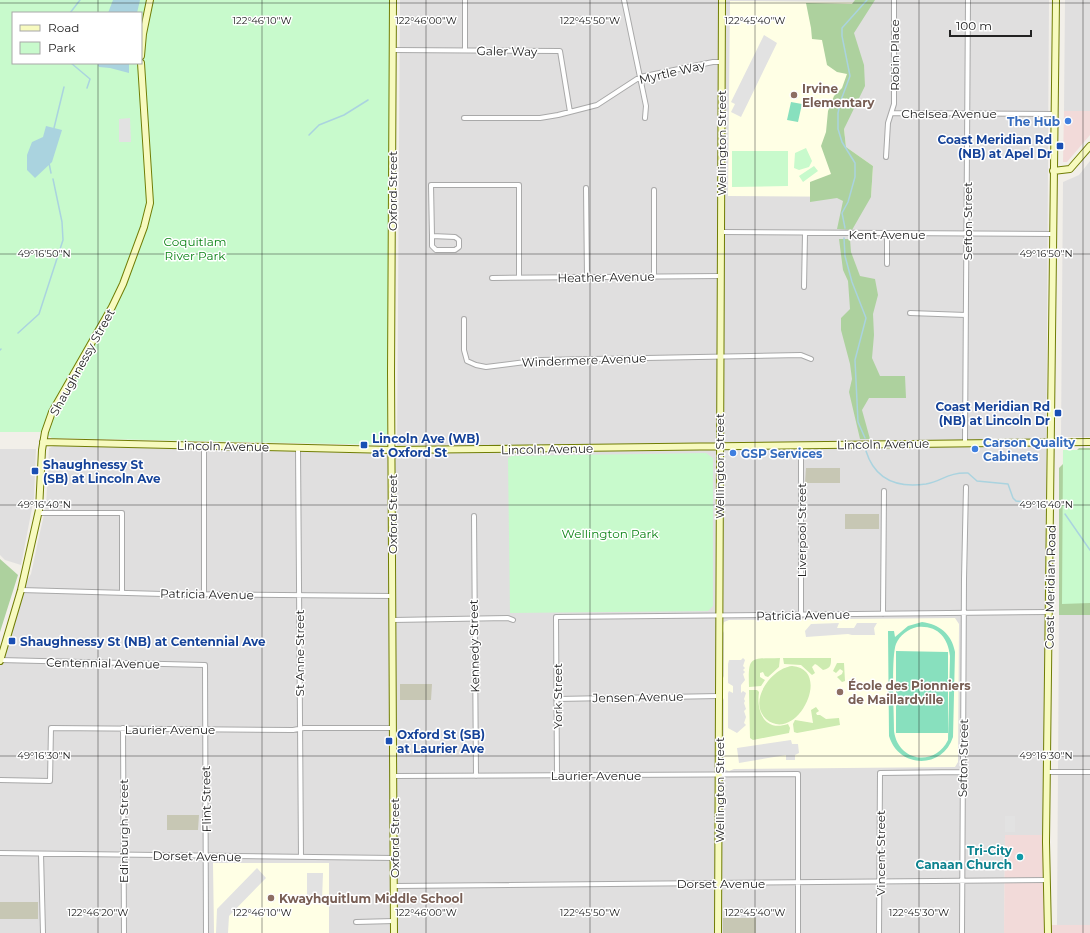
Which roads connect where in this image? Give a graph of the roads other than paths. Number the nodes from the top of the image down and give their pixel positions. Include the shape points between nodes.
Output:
1 (150, 0) edge
2 (393, 0) edge
3 (465, 0) edge
4 (624, 0) edge
5 (722, 0) edge
6 (894, 0) edge
7 (968, 0) edge
8 (1056, 0) edge
9 (142, 45) edge
10 (393, 50) junction
11 (465, 50) junction
12 (722, 62) junction
13 (141, 64) edge
14 (640, 78) junction
15 (570, 112) junction
16 (892, 113) junction
17 (967, 114) junction
18 (1054, 114) junction
19 (464, 118) dead end
20 (645, 118) dead end
21 (1090, 146) edge
22 (886, 157) dead end
23 (1053, 172) junction
24 (586, 188) dead end
25 (654, 190) dead end
26 (721, 232) junction
27 (967, 233) junction
28 (805, 234) junction
29 (887, 234) junction
30 (1053, 234) junction
31 (432, 236) junction
32 (887, 264) dead end
33 (654, 276) junction
34 (720, 276) junction
35 (519, 277) junction
36 (587, 277) junction
37 (492, 278) dead end
38 (804, 287) dead end
39 (910, 313) dead end
40 (966, 315) junction
41 (464, 319) dead end
42 (720, 356) junction
43 (811, 359) dead end
44 (42, 442) junction
45 (1051, 442) junction
46 (1090, 442) edge
47 (965, 443) junction
48 (204, 446) junction
49 (801, 446) junction
50 (719, 447) junction
51 (298, 448) junction
52 (392, 450) junction
53 (966, 487) dead end
54 (884, 491) dead end
55 (39, 513) junction
56 (474, 516) dead end
57 (20, 590) junction
58 (122, 593) junction
59 (204, 594) junction
60 (298, 595) junction
61 (393, 596) junction
62 (1049, 612) junction
63 (964, 613) junction
64 (883, 614) junction
65 (801, 615) junction
66 (719, 616) junction
67 (556, 617) joint
68 (474, 618) junction
69 (393, 620) junction
70 (513, 620) dead end
71 (0, 661) edge
72 (205, 664) joint
73 (719, 696) junction
74 (556, 699) junction
75 (123, 728) junction
76 (393, 728) junction
77 (205, 729) junction
78 (299, 729) junction
79 (962, 772) junction
80 (1047, 772) junction
81 (1090, 772) edge
82 (719, 774) junction
83 (557, 775) junction
84 (394, 776) junction
85 (476, 776) junction
86 (0, 780) edge
87 (0, 853) edge
88 (41, 854) junction
89 (124, 855) junction
90 (206, 856) junction
91 (300, 857) junction
92 (394, 858) junction
93 (1047, 880) junction
94 (962, 881) junction
95 (798, 882) junction
96 (880, 882) junction
97 (718, 883) junction
98 (394, 886) junction
99 (394, 921) junction
100 (356, 922) dead end
101 (43, 933) edge
102 (124, 933) edge
103 (206, 933) edge
104 (394, 933) edge
105 (718, 933) edge
106 (798, 933) edge
107 (879, 933) edge
108 (962, 933) edge
109 (1048, 933) edge

1 - 9 main road
2 - 10 main road, Oxford Street
3 - 11 street
4 - 14 street
5 - 12 main road, Wellington Street
6 - 16 street, Robin Place
7 - 17 street, Sefton Street
8 - 18 main road, Coast Meridian Road
10 - 11 street, Galer Way
10 - 52 main road, Oxford Street
11 - 15 street, Galer Way via 560,51
12 - 14 street, Myrtle Way
12 - 26 main road, Wellington Street
13 - 44 main road, Shaughnessy Street via 150,203 144,227 123,284 52,412
14 - 15 street, Myrtle Way via 597,105
14 - 20 street via 646,106
15 - 19 street, Myrtle Way via 540,118
16 - 17 street, Chelsea Avenue
16 - 22 street, Robin Place via 888,123
17 - 18 street, Chelsea Avenue
17 - 27 street, Sefton Street
18 - 23 main road, Coast Meridian Road
21 - 23 main road via 1070,169
23 - 30 main road, Coast Meridian Road
24 - 36 street
25 - 33 street
26 - 28 street, Kent Avenue
26 - 34 main road, Wellington Street
27 - 29 street, Kent Avenue
27 - 30 street, Kent Avenue
27 - 40 street, Sefton Street
28 - 29 street, Kent Avenue
28 - 38 street
29 - 32 street
30 - 45 main road, Coast Meridian Road
31 - 31 street via 455,237 459,240 459,247 455,250 436,250 432,246
31 - 35 street via 431,185 519,185
33 - 34 street, Heather Avenue
33 - 36 street, Heather Avenue
34 - 42 main road, Wellington Street
35 - 36 street, Heather Avenue
35 - 37 street, Heather Avenue
39 - 40 street
40 - 47 street, Sefton Street
41 - 42 street, Windermere Avenue via 464,350 467,361 486,367 541,360
42 - 43 street via 801,354
42 - 50 main road, Wellington Street
44 - 48 main road, Lincoln Avenue
44 - 55 main road, Shaughnessy Street
45 - 46 main road, Lincoln Avenue
45 - 47 main road, Lincoln Avenue
45 - 62 main road, Coast Meridian Road
47 - 49 main road, Lincoln Avenue
48 - 51 main road, Lincoln Avenue
48 - 59 street
49 - 50 main road, Lincoln Avenue
49 - 65 street, Liverpool Street
50 - 52 main road, Lincoln Avenue
50 - 66 main road, Wellington Street
51 - 52 main road, Lincoln Avenue
51 - 60 street, St Anne Street
52 - 61 main road, Oxford Street
53 - 63 street, Sefton Street
54 - 64 street
55 - 57 main road, Shaughnessy Street
55 - 58 street via 122,513
56 - 68 street, Kennedy Street
57 - 58 street, Patricia Avenue
57 - 71 main road, Shaughnessy Street
58 - 59 street, Patricia Avenue
59 - 60 street, Patricia Avenue
60 - 61 street, Patricia Avenue
60 - 78 street, St Anne Street
61 - 69 main road, Oxford Street
62 - 63 street, Patricia Avenue
62 - 80 main road, Coast Meridian Road
63 - 64 street, Patricia Avenue
63 - 79 street, Sefton Street
64 - 65 street, Patricia Avenue
65 - 66 street, Patricia Avenue
66 - 67 street, Patricia Avenue
66 - 73 main road, Wellington Street
67 - 74 street, York Street
68 - 69 street
68 - 70 street
68 - 85 street, Kennedy Street
69 - 76 main road, Oxford Street
71 - 72 street, Centennial Avenue
72 - 77 street, Flint Street
73 - 74 street, Jensen Avenue
73 - 82 main road, Wellington Street
74 - 83 street, York Street
75 - 77 street, Laurier Avenue
75 - 86 street, Laurier Avenue via 51,728 50,781
75 - 89 street, Edinburgh Street
76 - 78 street, Laurier Avenue
76 - 84 main road, Oxford Street
77 - 78 street, Laurier Avenue
77 - 90 street, Flint Street
78 - 91 street, St Anne Street
79 - 94 street, Sefton Street
79 - 96 street, Vincent Street via 880,773
80 - 81 street
80 - 93 main road, Coast Meridian Road
82 - 83 street, Laurier Avenue
82 - 95 street, Laurier Avenue via 798,774
82 - 97 main road, Wellington Street
83 - 85 street, Laurier Avenue
84 - 85 street, Laurier Avenue
84 - 92 main road, Oxford Street
87 - 88 street, Dorset Avenue
88 - 89 street, Dorset Avenue
88 - 101 street
89 - 90 street, Dorset Avenue
89 - 102 street, Edinburgh Street
90 - 91 street, Dorset Avenue
90 - 103 street, Flint Street
91 - 92 street, Dorset Avenue
92 - 98 main road, Oxford Street
93 - 94 street, Dorset Avenue
93 - 109 main road, Coast Meridian Road
94 - 96 street, Dorset Avenue
94 - 108 street, Sefton Street
95 - 96 street, Dorset Avenue
95 - 97 street, Dorset Avenue
95 - 106 street
96 - 107 street, Vincent Street
97 - 98 street, Dorset Avenue
97 - 105 main road, Wellington Street
98 - 99 main road, Oxford Street
99 - 100 street
99 - 104 main road, Oxford Street

